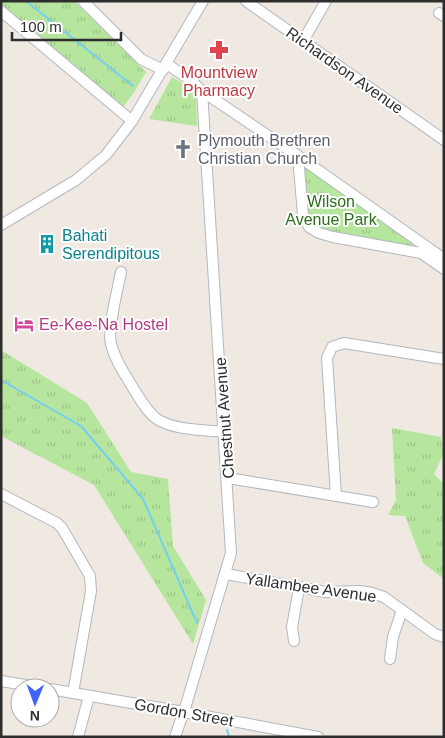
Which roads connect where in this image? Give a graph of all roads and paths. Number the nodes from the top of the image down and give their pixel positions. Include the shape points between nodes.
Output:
1 (83, 1) edge
2 (203, 1) edge
3 (246, 1) edge
4 (326, 1) edge
5 (1, 11) edge
6 (303, 41) junction
7 (165, 67) junction
8 (202, 91) junction
9 (132, 122) junction
10 (444, 140) edge
11 (298, 156) junction
12 (3, 220) edge
13 (423, 249) junction
14 (444, 260) edge
15 (444, 268) edge
16 (121, 272) dead end
17 (444, 359) edge
18 (225, 432) junction
19 (228, 478) junction
20 (2, 496) edge
21 (336, 496) junction
22 (373, 502) dead end
23 (226, 574) junction
24 (299, 588) junction
25 (402, 610) junction
26 (444, 636) edge
27 (294, 641) dead end
28 (390, 659) dead end
29 (60, 691) edge
30 (73, 693) junction
31 (89, 696) junction
32 (184, 712) junction
33 (78, 737) edge
34 (175, 737) edge
35 (318, 737) edge

1 - 7 street via 141,58
2 - 7 street
3 - 6 street, Richardson Avenue
4 - 6 street
5 - 9 street
6 - 10 street, Richardson Avenue
7 - 8 street via 190,79
7 - 9 street
8 - 11 street
8 - 18 street, Chestnut Avenue
9 - 12 street via 106,155 76,180
11 - 13 street
11 - 13 street via 303,215 313,230 333,237
13 - 14 street
13 - 15 street
16 - 18 street via 110,342 117,362 140,398 150,413 165,423
17 - 21 street via 344,344 332,347 327,358
18 - 19 street, Chestnut Avenue
19 - 21 street
19 - 23 street, Chestnut Avenue via 232,541
20 - 30 street via 57,523 90,576 91,591
21 - 22 street
23 - 24 street, Yallambee Avenue
23 - 32 street, Chestnut Avenue
24 - 25 street, Yallambee Avenue via 372,593
24 - 27 street via 292,627
25 - 26 street, Yallambee Avenue via 435,634
25 - 28 street
29 - 30 street, Gordon Street
30 - 31 street, Gordon Street
31 - 32 street, Gordon Street
31 - 33 street
32 - 34 street, Chestnut Avenue
32 - 35 street, Gordon Street

